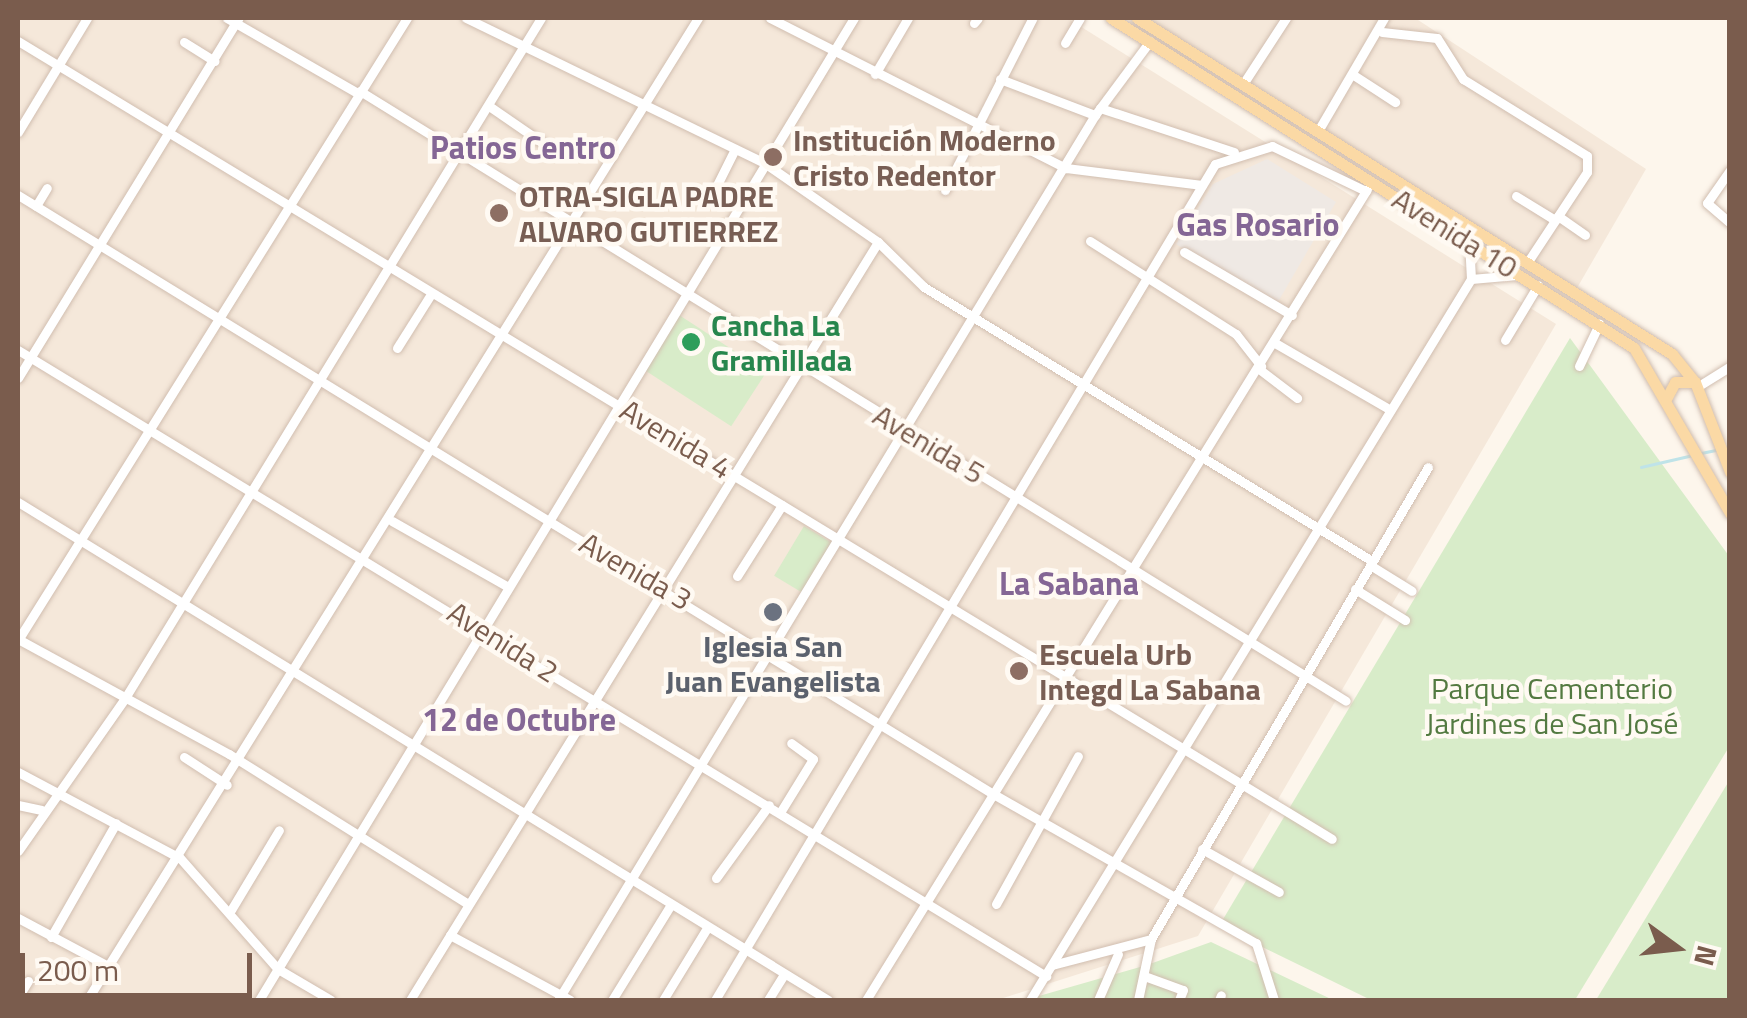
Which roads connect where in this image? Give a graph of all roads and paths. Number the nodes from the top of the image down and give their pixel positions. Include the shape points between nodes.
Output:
1 (87, 18) edge
2 (407, 18) edge
3 (468, 18) edge
4 (542, 18) edge
5 (698, 18) edge
6 (770, 18) edge
7 (854, 18) edge
8 (908, 18) edge
9 (1080, 18) edge
10 (1112, 18) edge
11 (1136, 18) edge
12 (1286, 18) edge
13 (1384, 18) edge
14 (234, 19) edge
15 (1032, 19) edge
16 (1155, 22) edge
17 (1382, 32) junction
18 (18, 41) edge
19 (184, 42) dead end
20 (1150, 42) junction
21 (1065, 43) dead end
22 (524, 48) junction
23 (834, 50) junction
24 (214, 60) junction
25 (58, 65) junction
26 (874, 74) junction
27 (1355, 76) junction
28 (1000, 80) junction
29 (1243, 84) junction
30 (359, 93) junction
31 (1394, 102) dead end
32 (490, 106) junction
33 (643, 106) junction
34 (1098, 111) junction
35 (977, 125) junction
36 (18, 132) edge
37 (1318, 132) junction
38 (171, 133) junction
39 (544, 144) dead end
40 (734, 149) junction
41 (1234, 152) junction
42 (460, 157) junction
43 (763, 162) junction
44 (1066, 168) junction
45 (1730, 170) edge
46 (1373, 181) junction
47 (1202, 185) junction
48 (47, 188) dead end
49 (944, 190) dead end
50 (18, 195) edge
51 (1516, 196) dead end
52 (739, 202) junction
53 (289, 205) junction
54 (36, 206) junction
55 (1556, 218) junction
56 (1730, 223) edge
57 (572, 225) junction
58 (1585, 235) dead end
59 (1090, 241) dead end
60 (878, 242) junction
61 (1469, 242) junction
62 (100, 244) junction
63 (1184, 252) dead end
64 (393, 268) junction
65 (1524, 269) junction
66 (1150, 277) junction
67 (1471, 279) junction
68 (1538, 285) junction
69 (432, 294) junction
70 (682, 295) junction
71 (1292, 315) junction
72 (220, 317) junction
73 (978, 320) junction
74 (1599, 324) junction
75 (505, 337) junction
76 (1506, 340) dead end
77 (1275, 343) junction
78 (397, 348) dead end
79 (18, 350) edge
80 (30, 357) junction
81 (804, 366) junction
82 (1579, 366) dead end
83 (1730, 366) edge
84 (1260, 367) junction
85 (18, 378) edge
86 (320, 380) junction
87 (1696, 384) junction
88 (1087, 388) junction
89 (1297, 398) dead end
90 (1666, 399) junction
91 (619, 405) junction
92 (1387, 408) junction
93 (150, 428) junction
94 (908, 432) junction
95 (435, 452) junction
96 (1204, 460) junction
97 (1428, 466) dead end
98 (1730, 472) edge
99 (734, 474) junction
100 (253, 486) junction
101 (1021, 500) junction
102 (18, 502) edge
103 (782, 505) junction
104 (1730, 514) edge
105 (548, 520) junction
106 (392, 521) junction
107 (1316, 527) junction
108 (80, 540) junction
109 (840, 540) junction
110 (369, 558) junction
111 (1371, 563) junction
112 (1136, 569) junction
113 (737, 576) dead end
114 (663, 586) junction
115 (508, 587) junction
116 (1355, 589) junction
117 (1412, 591) dead end
118 (182, 602) junction
119 (955, 609) junction
120 (1405, 620) dead end
121 (482, 629) junction
122 (18, 639) edge
123 (1248, 639) junction
124 (772, 654) junction
125 (300, 670) junction
126 (1302, 673) junction
127 (1068, 681) junction
128 (125, 698) junction
129 (590, 698) junction
130 (1346, 701) dead end
131 (886, 724) junction
132 (412, 740) junction
133 (791, 743) dead end
134 (1182, 748) junction
135 (1078, 756) dead end
136 (184, 757) dead end
137 (240, 764) junction
138 (706, 766) junction
139 (18, 772) edge
140 (1238, 784) junction
141 (227, 786) junction
142 (56, 791) junction
143 (995, 796) junction
144 (18, 804) edge
145 (770, 804) junction
146 (41, 810) junction
147 (782, 811) junction
148 (522, 814) junction
149 (116, 823) junction
150 (1040, 823) junction
151 (279, 830) dead end
152 (360, 834) junction
153 (819, 835) junction
154 (1332, 839) dead end
155 (1202, 848) junction
156 (18, 850) edge
157 (180, 858) junction
158 (1114, 865) junction
159 (716, 878) dead end
160 (632, 881) junction
161 (1279, 892) dead end
162 (1174, 899) junction
163 (928, 901) junction
164 (468, 904) junction
165 (996, 904) dead end
166 (670, 906) junction
167 (231, 910) junction
168 (18, 918) edge
169 (707, 928) junction
170 (450, 935) junction
171 (51, 937) junction
172 (1150, 939) junction
173 (744, 951) junction
174 (1118, 954) junction
175 (1052, 965) junction
176 (108, 966) junction
177 (278, 969) junction
178 (1041, 973) junction
179 (783, 976) junction
180 (1148, 978) junction
181 (28, 981) dead end
182 (18, 997) edge
183 (92, 999) edge
184 (563, 999) edge
185 (259, 1000) edge
186 (332, 1000) edge
187 (410, 1000) edge
188 (612, 1000) edge
189 (662, 1000) edge
190 (715, 1000) edge
191 (768, 1000) edge
192 (828, 1000) edge
193 (866, 1000) edge
194 (1030, 1000) edge
195 (1098, 1000) edge
196 (1138, 1000) edge
197 (1179, 1000) edge
198 (1274, 1000) edge

1 - 25 street
2 - 30 street
3 - 22 street
4 - 22 street
5 - 33 street
6 - 23 street
7 - 23 street
8 - 26 street
9 - 21 street
10 - 20 main road, Avenida 10
11 - 16 main road, Avenida 10
12 - 29 street
13 - 17 street
14 - 24 street
14 - 30 street, Avenida 5
15 - 28 street
16 - 29 main road, Avenida 10
17 - 27 street
17 - 55 street via 1437,38 1463,79 1587,156
18 - 25 street, Avenida 4
19 - 24 street
20 - 34 street
20 - 46 main road, Avenida 10
22 - 32 street
22 - 33 street
23 - 26 street
23 - 43 street
24 - 38 street
25 - 36 street
25 - 38 street, Avenida 4
26 - 35 street
27 - 31 street
27 - 37 street
28 - 34 street
28 - 35 street
29 - 37 main road, Avenida 10
30 - 42 street, Avenida 5
30 - 53 street
32 - 39 street
32 - 42 street
33 - 40 street
33 - 57 street
34 - 41 street
34 - 44 street
35 - 44 street
35 - 49 street
37 - 46 main road, Avenida 10
38 - 53 street, Avenida 4
38 - 62 street
40 - 43 street
40 - 52 street via 715,190
41 - 46 street via 1272,146
41 - 47 street
42 - 57 street, Avenida 5
42 - 64 street
43 - 52 street
43 - 60 street
44 - 47 street
44 - 73 street
45 - 56 street via 1706,203
46 - 61 main road, Avenida 10
46 - 65 main road, Avenida 10
46 - 71 street
47 - 66 street
48 - 54 street
50 - 54 street, Avenida 3
51 - 55 street
52 - 70 street
53 - 64 street, Avenida 4
53 - 72 street
54 - 62 street, Avenida 3
55 - 58 street
55 - 65 street
57 - 70 street, Avenida 5
57 - 75 street
59 - 66 street
60 - 73 street via 924,287
60 - 81 street
61 - 65 main road, Avenida 10
61 - 67 street
62 - 72 street, Avenida 3
62 - 80 street
63 - 71 street
64 - 69 street, Avenida 4
64 - 86 street
65 - 67 street
65 - 68 main road, Avenida 10
65 - 87 main road, Avenida 10 via 1672,354
66 - 84 street via 1236,334
66 - 88 street
67 - 92 street
68 - 74 main road, Avenida 10
68 - 76 street
69 - 75 street, Avenida 4
69 - 78 street
70 - 81 street, Avenida 5
70 - 91 street
71 - 77 street
72 - 86 street, Avenida 3
72 - 93 street
73 - 88 street
73 - 94 street
74 - 82 street
74 - 90 main road, Avenida 10 via 1644,358
75 - 91 street, Avenida 4
75 - 95 street
77 - 84 street
77 - 92 street
79 - 80 street, Avenida 2
80 - 85 street
80 - 93 street, Avenida 2
81 - 94 street, Avenida 5
81 - 99 street
83 - 87 street
84 - 89 street
84 - 96 street
86 - 95 street, Avenida 3
86 - 100 street
87 - 90 main road via 1675,382
87 - 98 main road, Avenida 10
88 - 96 street
88 - 101 street
90 - 104 main road, Avenida 10
91 - 99 street, Avenida 4
91 - 105 street
92 - 107 street
93 - 100 street, Avenida 2
93 - 108 street
94 - 101 street, Avenida 5
94 - 109 street
95 - 105 street, Avenida 3
95 - 106 street
96 - 107 street
96 - 112 street
97 - 111 street
99 - 103 street, Avenida 4
99 - 114 street
100 - 110 street, Avenida 2
100 - 118 street
101 - 112 street, Avenida 5
101 - 119 street
102 - 108 street
103 - 109 street, Avenida 4
103 - 113 street
105 - 114 street, Avenida 3
105 - 115 street
106 - 110 street
106 - 115 street
107 - 111 street
107 - 123 street
108 - 118 street
108 - 122 street
109 - 119 street, Avenida 4
109 - 124 street
110 - 121 street, Avenida 2
110 - 125 street
111 - 116 street
111 - 117 street
112 - 123 street, Avenida 5
112 - 127 street
114 - 124 street, Avenida 3
114 - 129 street
115 - 121 street
116 - 120 street
116 - 126 street
118 - 125 street
118 - 128 street
119 - 127 street, Avenida 4
119 - 131 street
121 - 129 street, Avenida 2
121 - 132 street
122 - 128 street
123 - 126 street, Avenida 5
123 - 134 street
124 - 131 street, Avenida 3
124 - 138 street
125 - 132 street
125 - 137 street
126 - 130 street, Avenida 5
126 - 140 street
127 - 134 street, Avenida 4
127 - 143 street
128 - 137 street
128 - 142 street
129 - 138 street, Avenida 2
129 - 148 street
131 - 143 street, Avenida 3
131 - 153 street
132 - 148 street
132 - 152 street
133 - 147 street via 813,759
134 - 140 street, Avenida 4
134 - 158 street
135 - 150 street
136 - 141 street
137 - 141 street
137 - 152 street
138 - 145 street, Avenida 2
138 - 160 street
139 - 142 street
140 - 154 street, Avenida 4
140 - 155 street
141 - 157 street
142 - 146 street
142 - 149 street
143 - 150 street, Avenida 3
143 - 163 street
144 - 146 street
145 - 147 street, Avenida 2
145 - 159 street
146 - 156 street
147 - 153 street, Avenida 2
148 - 160 street
148 - 164 street
149 - 157 street
149 - 171 street
150 - 158 street, Avenida 3
150 - 165 street
151 - 167 street
152 - 164 street
152 - 177 street
153 - 163 street, Avenida 2
153 - 173 street
155 - 161 street
155 - 162 street
157 - 167 street
157 - 176 street
158 - 162 street, Avenida 3
158 - 175 street
160 - 166 street
160 - 184 street
162 - 172 street
162 - 198 street, Avenida 3 via 1256,943
163 - 178 street, Avenida 2
163 - 193 street
164 - 170 street
166 - 169 street
166 - 188 street
167 - 177 street
168 - 171 street
169 - 173 street
169 - 189 street
170 - 184 street
170 - 187 street
171 - 176 street
172 - 174 street
172 - 180 street
173 - 179 street
173 - 190 street
174 - 175 street
174 - 195 street
175 - 178 street
176 - 183 street
177 - 185 street
177 - 186 street
178 - 194 street
179 - 191 street
179 - 192 street
180 - 196 street
180 - 197 street via 1184,990
181 - 182 street

